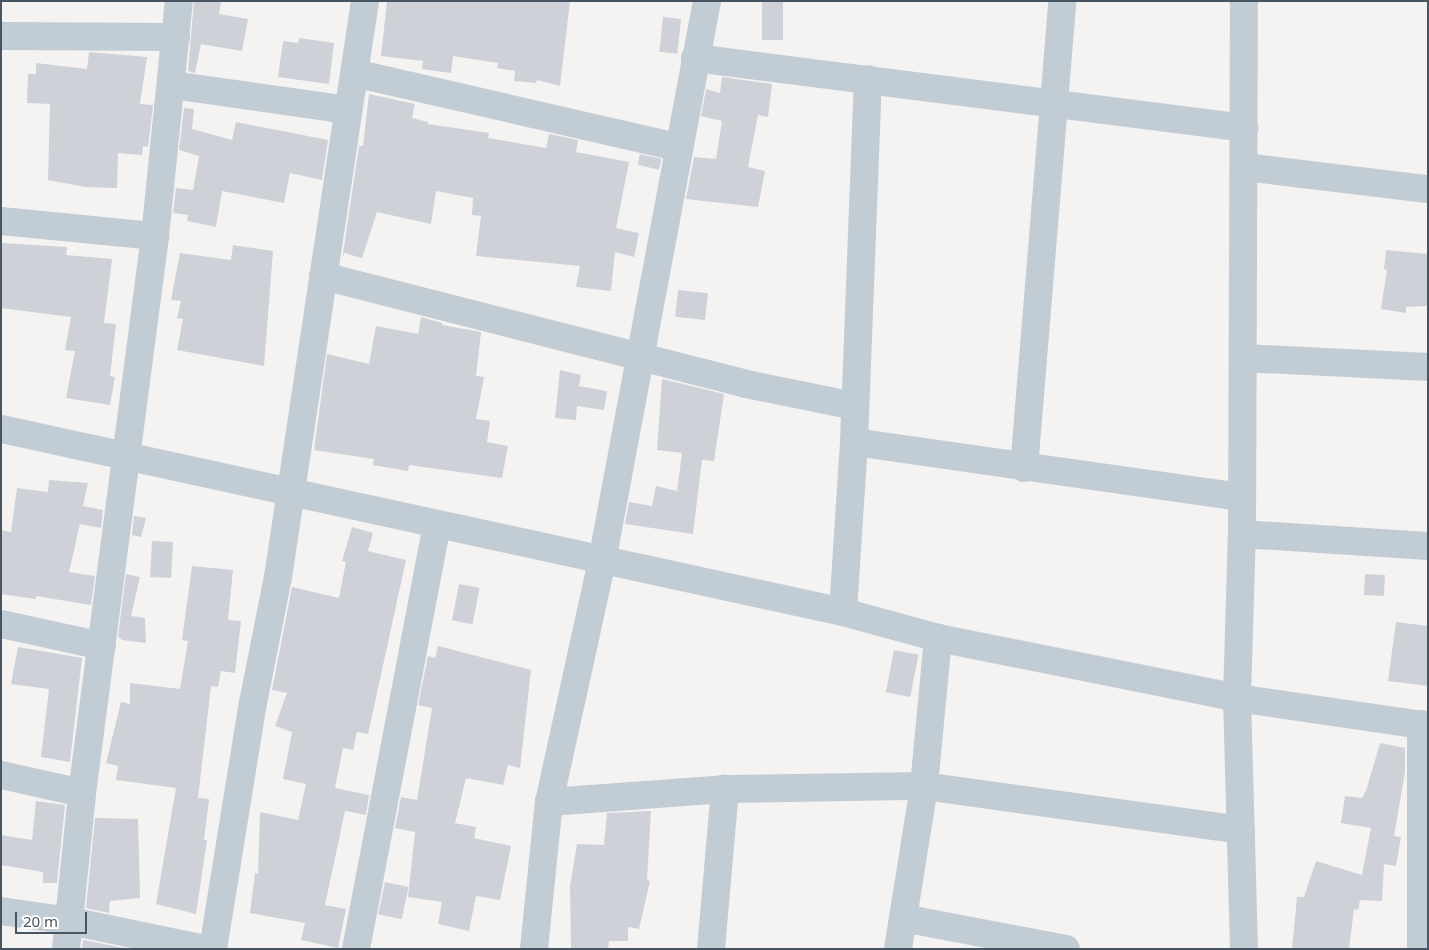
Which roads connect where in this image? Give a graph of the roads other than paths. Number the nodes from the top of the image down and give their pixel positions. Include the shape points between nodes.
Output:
1 (179, 1) edge
2 (365, 1) edge
3 (707, 1) edge
4 (1062, 1) edge
5 (1244, 1) edge
6 (1, 36) edge
7 (176, 37) junction
8 (695, 58) junction
9 (354, 73) junction
10 (868, 80) junction
11 (172, 84) junction
12 (1054, 103) junction
13 (347, 110) junction
14 (1245, 128) junction
15 (678, 147) junction
16 (1245, 167) junction
17 (1428, 189) edge
18 (1, 221) edge
19 (155, 236) junction
20 (324, 276) junction
21 (640, 354) junction
22 (1243, 358) junction
23 (1428, 367) edge
24 (855, 406) junction
25 (1, 429) edge
26 (854, 442) junction
27 (127, 454) junction
28 (1024, 468) junction
29 (290, 490) junction
30 (1242, 498) junction
31 (437, 524) junction
32 (1242, 534) junction
33 (1428, 546) edge
34 (602, 561) junction
35 (843, 612) junction
36 (1, 624) edge
37 (938, 638) junction
38 (102, 646) junction
39 (1237, 698) junction
40 (1424, 725) edge
41 (1, 775) edge
42 (924, 786) junction
43 (725, 789) junction
44 (82, 793) junction
45 (549, 802) junction
46 (1241, 830) junction
47 (1, 911) edge
48 (903, 918) junction
49 (70, 921) junction
50 (66, 949) edge
51 (205, 949) edge
52 (213, 949) edge
53 (356, 949) edge
54 (534, 949) edge
55 (712, 949) edge
56 (898, 949) edge
57 (1066, 949) edge
58 (1244, 949) edge
59 (1421, 949) edge

1 - 7 street
2 - 9 street
3 - 8 street
4 - 12 street
5 - 14 street
6 - 7 street
7 - 11 street
8 - 10 street
8 - 15 street
9 - 13 street
9 - 15 street
10 - 12 street
10 - 24 street
11 - 13 street
11 - 19 street
12 - 14 street
12 - 28 street
13 - 20 street
14 - 16 street
15 - 21 street
16 - 17 street
16 - 22 street
18 - 19 street
19 - 27 street
20 - 21 street
20 - 29 street
21 - 24 street via 746,384
21 - 34 street
22 - 23 street
22 - 30 street
24 - 26 street
25 - 27 street
26 - 28 street
26 - 35 street
27 - 29 street
27 - 38 street
28 - 30 street
29 - 31 street
29 - 52 street
30 - 32 street
31 - 34 street
31 - 53 street
32 - 33 street
32 - 39 street
34 - 35 street
34 - 45 street
35 - 37 street
36 - 38 street
37 - 39 street
37 - 42 street
38 - 44 street
39 - 40 street
39 - 46 street
40 - 59 street
41 - 44 street
42 - 43 street
42 - 46 street
42 - 48 street
43 - 45 street
43 - 55 street
44 - 49 street
45 - 54 street
46 - 58 street
47 - 49 street
48 - 56 street
48 - 57 street
49 - 50 street
49 - 51 street

